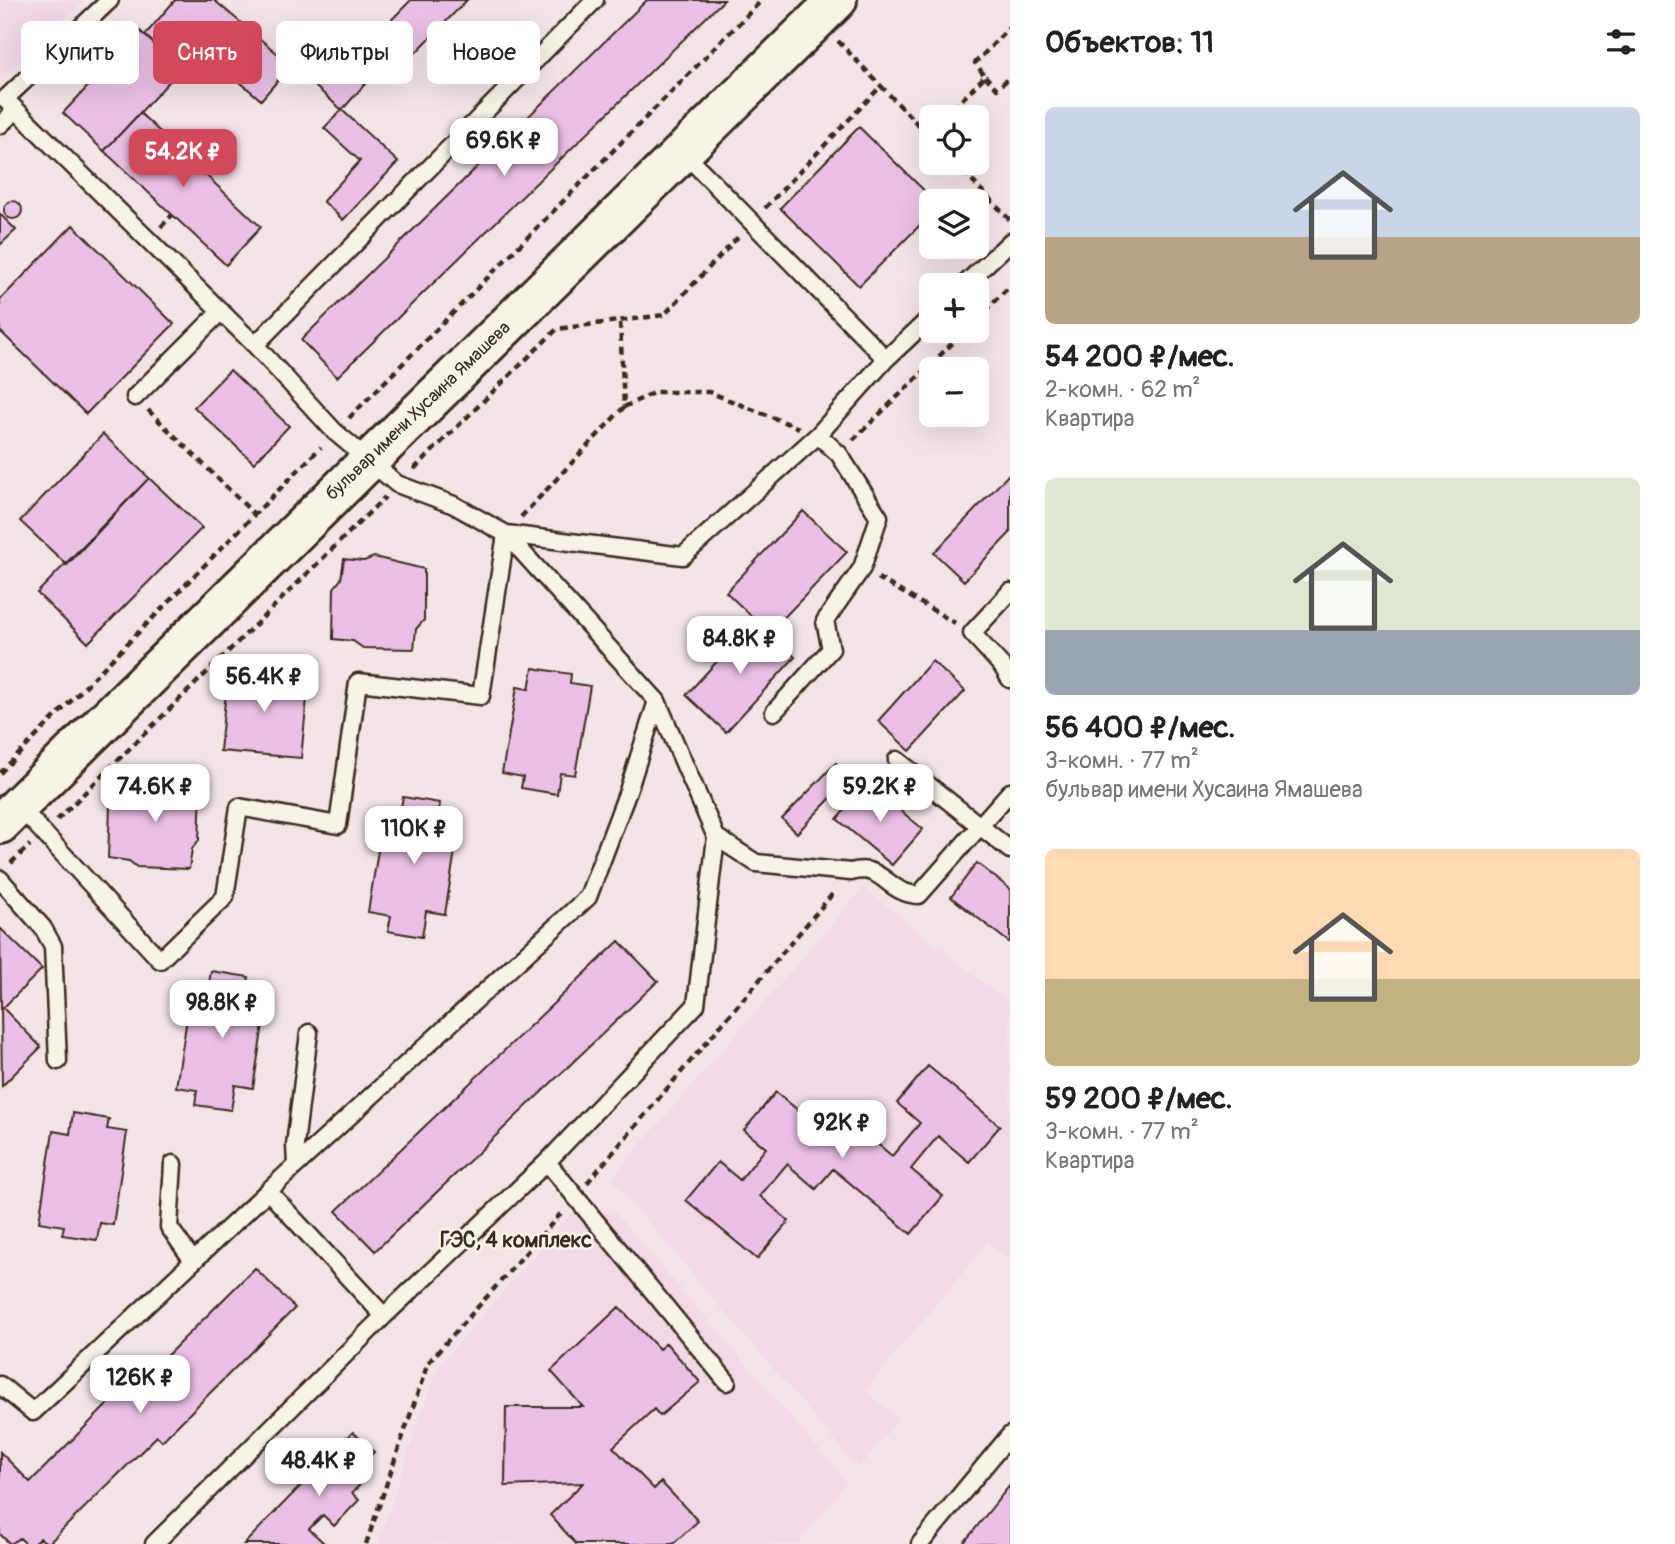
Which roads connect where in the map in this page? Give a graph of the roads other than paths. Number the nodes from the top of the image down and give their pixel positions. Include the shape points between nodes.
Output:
1 (110, 0) edge
2 (595, 0) edge
3 (827, 10) edge
4 (16, 110) junction
5 (0, 125) edge
6 (683, 152) junction
7 (1010, 242) edge
8 (977, 273) edge
9 (220, 311) junction
10 (919, 328) edge
11 (255, 345) junction
12 (886, 359) junction
13 (135, 397) road end
14 (818, 435) junction
15 (367, 461) junction
16 (506, 534) junction
17 (1010, 592) edge
18 (1004, 661) edge
19 (1010, 679) edge
20 (657, 701) junction
21 (774, 712) dead end
22 (897, 760) dead end
23 (1010, 792) edge
24 (6, 801) edge
25 (981, 827) junction
26 (716, 837) junction
27 (1010, 850) edge
28 (4, 872) edge
29 (309, 1033) dead end
30 (58, 1061) dead end
31 (547, 1162) junction
32 (173, 1164) dead end
33 (296, 1165) junction
34 (268, 1191) junction
35 (193, 1261) junction
36 (384, 1316) junction
37 (727, 1382) dead end
38 (0, 1385) edge
39 (1010, 1435) edge
40 (154, 1544) edge
41 (920, 1544) edge

1 - 4 lane via 5,99
2 - 11 lane
3 - 6 street, бульвар имени Хусаина Ямашева
4 - 5 lane
4 - 9 lane
6 - 12 lane
6 - 15 street, бульвар имени Хусаина Ямашева
7 - 8 lane
9 - 11 lane
9 - 13 lane
10 - 12 lane
11 - 15 lane
12 - 14 lane
14 - 16 lane via 683,556
14 - 21 lane via 839,453 879,517 862,568 825,621 831,649
15 - 16 lane via 397,484 454,505
15 - 24 street, бульвар имени Хусаина Ямашева
16 - 20 lane
16 - 24 lane via 481,696 358,682 338,825 239,807 225,897 160,960 43,833
17 - 18 lane via 972,633
18 - 19 lane
20 - 26 lane
20 - 33 lane via 588,897
22 - 25 lane
23 - 25 lane
25 - 26 lane via 919,895 903,894 874,871 756,863
25 - 27 lane
26 - 31 lane via 696,1005
28 - 30 lane via 53,946
29 - 33 lane
31 - 36 lane
31 - 37 lane
32 - 35 lane via 169,1227
33 - 34 lane
34 - 35 lane
34 - 36 lane
35 - 38 lane via 33,1412
36 - 40 lane
39 - 41 lane

